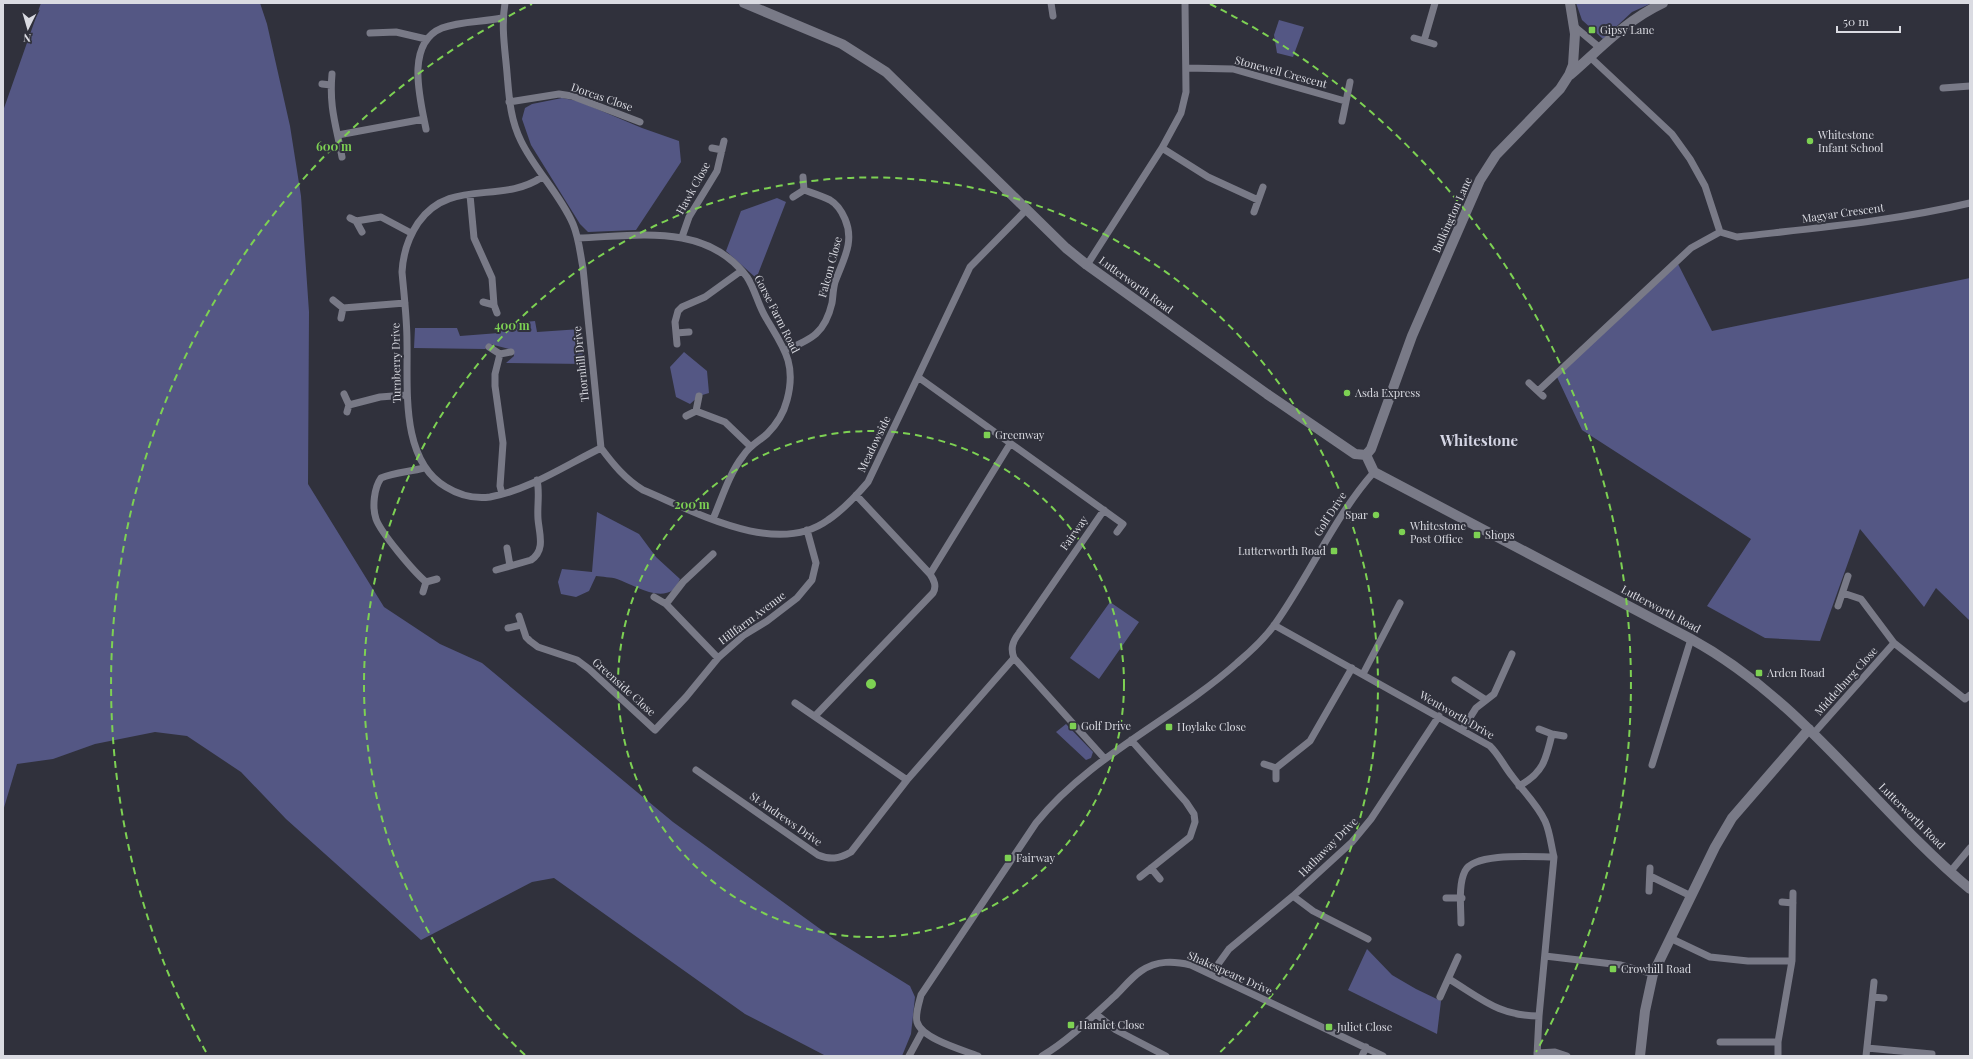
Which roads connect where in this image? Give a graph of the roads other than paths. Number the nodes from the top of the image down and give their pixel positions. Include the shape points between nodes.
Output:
1 (505, 3) edge
2 (1051, 3) edge
3 (1186, 3) edge
4 (1435, 3) edge
5 (1570, 3) edge
6 (1663, 3) edge
7 (748, 4) edge
8 (1053, 16) dead end
9 (502, 18) junction
10 (1575, 28) junction
11 (370, 33) dead end
12 (1414, 38) dead end
13 (426, 39) junction
14 (1424, 41) junction
15 (1434, 44) dead end
16 (1600, 48) junction
17 (1590, 57) junction
18 (1186, 68) junction
19 (332, 74) dead end
20 (1569, 75) junction
21 (1350, 82) dead end
22 (322, 84) dead end
23 (331, 85) junction
24 (1970, 86) edge
25 (1943, 88) dead end
26 (1345, 101) junction
27 (509, 102) junction
28 (424, 119) junction
29 (1342, 121) dead end
30 (640, 122) dead end
31 (426, 129) dead end
32 (338, 135) junction
33 (724, 140) dead end
34 (712, 148) dead end
35 (1162, 148) junction
36 (722, 150) junction
37 (342, 157) dead end
38 (542, 177) junction
39 (803, 177) dead end
40 (1264, 187) dead end
41 (804, 190) junction
42 (470, 195) junction
43 (793, 198) dead end
44 (1258, 200) junction
45 (1970, 203) edge
46 (1027, 209) junction
47 (1254, 212) dead end
48 (362, 232) dead end
49 (1720, 232) junction
50 (411, 233) junction
51 (682, 237) junction
52 (578, 238) junction
53 (1087, 265) junction
54 (741, 270) junction
55 (333, 300) dead end
56 (483, 302) dead end
57 (405, 303) junction
58 (494, 305) junction
59 (343, 308) junction
60 (497, 313) dead end
61 (341, 318) dead end
62 (689, 332) dead end
63 (676, 333) junction
64 (677, 344) dead end
65 (489, 347) dead end
66 (786, 350) junction
67 (511, 352) dead end
68 (500, 354) junction
69 (918, 377) junction
70 (1529, 383) dead end
71 (344, 394) dead end
72 (406, 395) junction
73 (699, 396) dead end
74 (349, 404) junction
75 (696, 411) junction
76 (347, 412) dead end
77 (686, 416) dead end
78 (1010, 444) junction
79 (750, 446) junction
80 (601, 448) junction
81 (1366, 455) junction
82 (424, 468) junction
83 (1374, 472) junction
84 (537, 480) junction
85 (502, 494) junction
86 (856, 496) junction
87 (1104, 510) junction
88 (713, 519) junction
89 (807, 530) junction
90 (1117, 532) dead end
91 (507, 548) dead end
92 (713, 554) dead end
93 (510, 566) junction
94 (496, 570) dead end
95 (930, 574) junction
96 (1848, 576) dead end
97 (437, 579) dead end
98 (426, 582) junction
99 (423, 592) dead end
100 (1842, 593) junction
101 (654, 597) dead end
102 (1400, 603) dead end
103 (666, 604) junction
104 (1838, 606) dead end
105 (519, 616) dead end
106 (521, 624) junction
107 (1274, 625) junction
108 (508, 628) dead end
109 (1691, 639) junction
110 (1894, 643) junction
111 (1512, 654) dead end
112 (718, 658) junction
113 (1014, 658) junction
114 (1352, 668) junction
115 (1362, 674) junction
116 (1455, 680) dead end
117 (1970, 695) edge
118 (1486, 700) junction
119 (795, 703) dead end
120 (815, 716) junction
121 (1439, 716) junction
122 (1539, 729) dead end
123 (655, 730) joint
124 (1462, 730) junction
125 (1811, 731) junction
126 (1552, 734) junction
127 (1564, 736) dead end
128 (1131, 740) junction
129 (1105, 759) junction
130 (1264, 764) dead end
131 (1652, 765) dead end
132 (1276, 768) junction
133 (696, 770) dead end
134 (1276, 779) dead end
135 (907, 780) junction
136 (1519, 786) junction
137 (1970, 848) edge
138 (1554, 857) junction
139 (1151, 868) junction
140 (1650, 868) dead end
141 (1950, 872) junction
142 (1650, 876) junction
143 (1140, 877) dead end
144 (1160, 880) dead end
145 (1970, 888) edge
146 (1649, 890) dead end
147 (1793, 893) dead end
148 (1293, 896) junction
149 (1691, 896) junction
150 (1446, 898) dead end
151 (1462, 898) junction
152 (1782, 902) dead end
153 (1793, 903) junction
154 (1461, 922) dead end
155 (1670, 938) junction
156 (1368, 939) dead end
157 (1545, 956) junction
158 (1458, 957) dead end
159 (1792, 961) junction
160 (1211, 974) junction
161 (1653, 974) junction
162 (1449, 979) junction
163 (1874, 982) dead end
164 (1440, 997) dead end
165 (1873, 997) junction
166 (1884, 998) dead end
167 (1096, 1014) junction
168 (1539, 1016) junction
169 (922, 1032) junction
170 (1778, 1042) junction
171 (1366, 1047) junction
172 (1867, 1048) junction
173 (1728, 1051) dead end
174 (1537, 1054) edge
175 (1932, 1054) dead end
176 (909, 1056) edge
177 (978, 1056) edge
178 (1042, 1056) edge
179 (1166, 1056) edge
180 (1362, 1056) edge
181 (1383, 1056) edge
182 (1567, 1056) edge
183 (1640, 1056) edge
184 (1778, 1056) edge
185 (1866, 1056) edge

1 - 9 street, Thornhill Drive
2 - 8 street
3 - 18 street
4 - 14 street
5 - 10 main road, Bulkington Lane
6 - 16 main road via 1633,20
7 - 46 main road, Lutterworth Road via 842,44 886,72
9 - 13 street via 441,28
9 - 27 street, Thornhill Drive
10 - 16 street
10 - 20 main road, Bulkington Lane
11 - 13 street via 396,32
12 - 14 street
13 - 28 street via 418,55
14 - 15 street
16 - 17 main road
17 - 20 main road
17 - 49 street via 1672,134 1705,186
18 - 26 street, Stonewell Crescent via 1233,69
18 - 35 street via 1184,104
19 - 23 street
20 - 81 main road, Bulkington Lane via 1560,89 1496,155 1480,180 1412,336 1371,448
21 - 26 street
22 - 23 street
23 - 32 street via 332,116
24 - 25 street
26 - 29 street
27 - 30 street, Dorcas Close via 559,94 572,96
27 - 38 street, Thornhill Drive via 520,140
28 - 31 street
28 - 32 street
32 - 37 street
33 - 36 street, Hawk Close
34 - 36 street, Hawk Close
35 - 44 street via 1208,177
35 - 53 street
36 - 51 street, Hawk Close via 717,171 689,216
38 - 42 street, Turnberry Drive via 518,189
38 - 52 street, Thornhill Drive via 562,203
39 - 41 street
40 - 44 street
41 - 43 street
41 - 66 street, Falcon Close via 835,204 847,224 849,244 834,285 827,320 816,335
42 - 50 street, Turnberry Drive via 458,195 437,204 427,211
42 - 58 street via 474,238 492,278
44 - 47 street
45 - 49 street, Magyar Crescent via 1851,224 1737,237
46 - 53 main road, Lutterworth Road
46 - 69 street, Meadowside via 970,267
48 - 50 street via 353,219 380,218
49 - 70 street via 1690,248 1540,393
50 - 57 street, Turnberry Drive via 402,272
51 - 52 street, Gorse Farm Road via 661,234
51 - 54 street, Gorse Farm Road via 720,251
52 - 80 street, Thornhill Drive
53 - 81 main road, Lutterworth Road via 1266,394 1356,454
54 - 63 street via 706,297 682,307 675,322
54 - 66 street, Gorse Farm Road via 748,278 764,316
55 - 59 street
56 - 58 street
57 - 59 street
57 - 72 street, Turnberry Drive
58 - 60 street
59 - 61 street
62 - 63 street
63 - 64 street
65 - 68 street
66 - 79 street, Gorse Farm Road via 789,389 784,408 768,433
67 - 68 street
68 - 85 street via 495,386 503,443 500,486
69 - 78 street
69 - 86 street, Meadowside via 868,482
71 - 74 street
72 - 74 street via 380,396
72 - 82 street, Turnberry Drive via 411,429
73 - 75 street
74 - 76 street
75 - 77 street
75 - 79 street via 725,422
78 - 87 street
78 - 95 street
79 - 88 street, Gorse Farm Road via 737,464
80 - 84 street, Turnberry Drive
80 - 88 street via 633,484
81 - 83 main road
82 - 85 street, Turnberry Drive via 437,482 466,496 489,497
82 - 98 street via 381,478 374,491 376,519 414,572
83 - 107 street, Golf Drive via 1325,543
83 - 109 main road, Lutterworth Road
84 - 85 street, Turnberry Drive
84 - 93 street via 540,546 536,557
86 - 89 street via 827,521
86 - 95 street
87 - 90 street via 1123,524
87 - 113 street, Fairway via 1013,642
88 - 89 street via 739,529 782,536
89 - 112 street, Hillfarm Avenue via 816,563 812,580 797,598 744,635
91 - 93 street
92 - 103 street via 702,558
93 - 94 street
95 - 120 street via 935,583 933,594
96 - 100 street
97 - 98 street
98 - 99 street
100 - 104 street
100 - 110 street via 1861,599
101 - 103 street
102 - 115 street
103 - 112 street
105 - 106 street, Greenside Close
106 - 108 street
106 - 123 street, Greenside Close via 526,637 538,646 577,660 590,669
107 - 114 street, Wentworth Drive
107 - 128 street, Golf Drive via 1237,663
109 - 125 main road, Lutterworth Road via 1735,666 1772,694
109 - 131 street
110 - 117 street via 1965,699
110 - 125 street, Middelburg Close
111 - 118 street via 1494,694
112 - 123 street, Hillfarm Avenue
113 - 129 street
113 - 135 street
114 - 115 street, Wentworth Drive
114 - 132 street via 1310,741
115 - 121 street, Wentworth Drive
116 - 118 street
118 - 124 street via 1476,708
119 - 120 street
120 - 135 street
121 - 124 street, Wentworth Drive
121 - 148 street, Hathaway Drive via 1372,819 1352,842
122 - 126 street
124 - 136 street, Wentworth Drive via 1497,752
125 - 141 main road, Lutterworth Road
125 - 149 main road via 1732,818
126 - 127 street
126 - 136 street via 1541,768 1531,779
128 - 129 street, Golf Drive
128 - 139 street via 1186,802 1196,822 1190,837
129 - 169 street, Golf Drive via 1053,802 1036,823 921,995 917,1022
130 - 132 street
132 - 134 street
133 - 135 street, St Andrews Drive via 818,856 836,859 851,852
136 - 138 street, Wentworth Drive via 1544,821
137 - 141 street
138 - 151 street via 1498,858 1475,862 1465,870
138 - 157 street, Wentworth Drive
139 - 143 street
139 - 144 street
140 - 142 street
141 - 145 main road, Lutterworth Road
142 - 146 street
142 - 149 street
147 - 153 street
148 - 156 street via 1313,911
148 - 160 street, Hathaway Drive via 1229,949
149 - 155 main road
150 - 151 street
151 - 154 street
152 - 153 street
153 - 159 street
155 - 159 street via 1710,957
155 - 161 main road
157 - 161 street via 1621,965
157 - 168 street, Wentworth Drive
158 - 162 street
159 - 170 street
160 - 167 street, Shakespeare Drive via 1191,965 1176,962 1160,963 1141,971
160 - 171 street, Shakespeare Drive
161 - 183 main road via 1645,1011
162 - 164 street
162 - 168 street via 1498,1009 1508,1013
163 - 165 street
165 - 166 street
165 - 172 street
167 - 178 street, Shakespeare Drive via 1057,1047
167 - 179 street via 1116,1030
168 - 174 street, Wentworth Drive
169 - 176 street
169 - 177 street
170 - 173 street via 1724,1042
170 - 184 street
171 - 180 street
171 - 181 street, Shakespeare Drive
172 - 175 street
172 - 185 street
174 - 182 street, Wentworth Drive via 1555,1052

